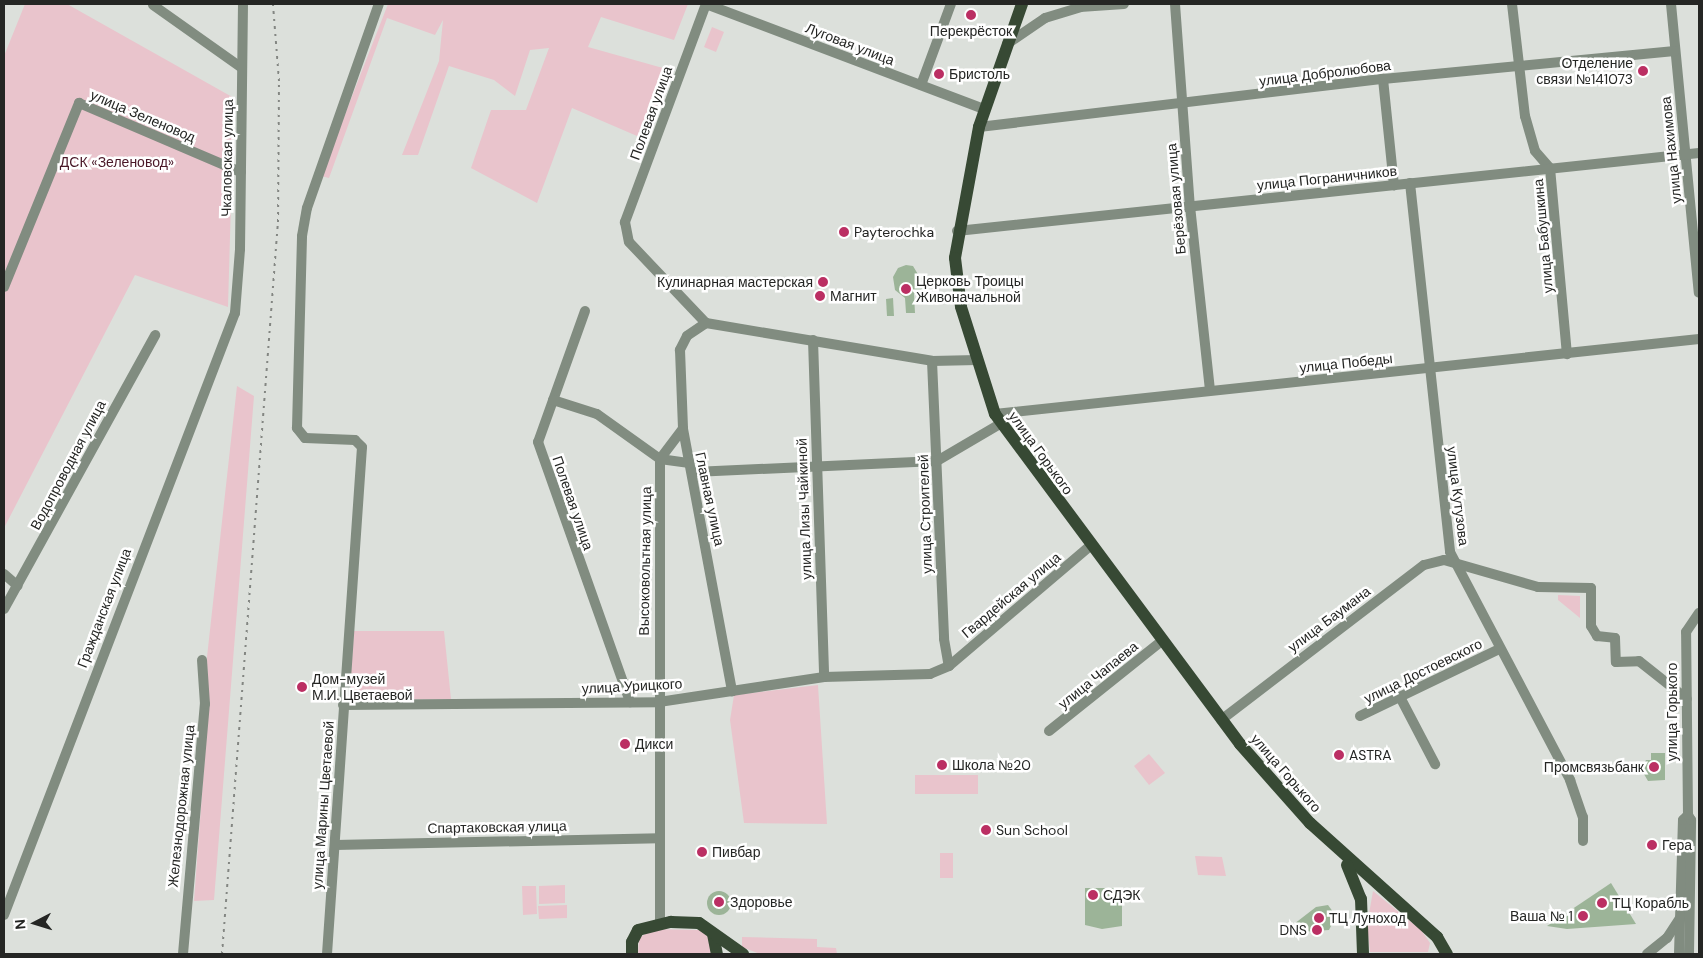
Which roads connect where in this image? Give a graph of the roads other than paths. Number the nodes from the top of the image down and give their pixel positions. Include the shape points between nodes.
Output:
1 (243, 4) edge
2 (379, 4) edge
3 (706, 4) edge
4 (951, 4) edge
5 (1022, 4) edge
6 (1124, 4) edge
7 (1175, 4) edge
8 (1512, 4) edge
9 (1671, 4) edge
10 (153, 5) dead end
11 (718, 6) edge
12 (1006, 45) junction
13 (1675, 51) junction
14 (1520, 66) junction
15 (242, 68) junction
16 (1383, 80) junction
17 (921, 85) junction
18 (1182, 106) junction
19 (984, 109) junction
20 (979, 127) junction
21 (1699, 153) edge
22 (1686, 154) junction
23 (1550, 168) junction
24 (241, 172) junction
25 (1410, 183) junction
26 (1394, 185) junction
27 (1190, 206) junction
28 (957, 231) junction
29 (4, 287) edge
30 (1699, 293) edge
31 (585, 312) dead end
32 (235, 313) joint
33 (706, 323) junction
34 (155, 335) dead end
35 (1699, 339) edge
36 (813, 340) junction
37 (1567, 354) junction
38 (977, 360) junction
39 (932, 361) junction
40 (1430, 368) junction
41 (1210, 390) junction
42 (553, 400) junction
43 (997, 419) junction
44 (683, 429) junction
45 (660, 460) junction
46 (937, 461) junction
47 (688, 463) junction
48 (816, 466) junction
49 (694, 472) junction
50 (1090, 546) junction
51 (1460, 566) junction
52 (4, 574) edge
53 (18, 586) junction
54 (4, 609) edge
55 (1699, 613) edge
56 (1163, 640) junction
57 (1499, 650) junction
58 (202, 660) dead end
59 (949, 666) junction
60 (824, 677) junction
61 (732, 691) junction
62 (1400, 697) junction
63 (1687, 699) junction
64 (630, 702) junction
65 (659, 702) junction
66 (343, 705) junction
67 (1360, 716) dead end
68 (1222, 720) junction
69 (1049, 732) dead end
70 (1435, 764) dead end
71 (659, 838) junction
72 (1328, 841) junction
73 (1583, 842) dead end
74 (335, 845) junction
75 (1376, 885) junction
76 (1361, 899) junction
77 (1686, 913) junction
78 (4, 915) edge
79 (660, 922) junction
80 (713, 934) junction
81 (1699, 934) edge
82 (183, 954) edge
83 (327, 954) edge
84 (632, 954) edge
85 (717, 954) edge
86 (743, 954) edge
87 (1363, 954) edge
88 (1447, 954) edge
89 (1648, 954) edge
90 (1679, 954) edge
91 (1689, 954) edge

1 - 15 street, Чкаловская улица
2 - 66 street, улица Марины Цветаевой via 307,208 299,308 297,428 306,438 355,440 362,447
3 - 11 street, Луговая улица
3 - 33 street, Полевая улица via 625,222 629,242
4 - 17 street
5 - 12 main road, улица Горького
6 - 12 street via 1080,7 1054,15 1033,24
7 - 18 street, Берёзовая улица
8 - 14 street, улица Бабушкина
9 - 13 street, улица Нахимова
10 - 15 street
11 - 17 street, Луговая улица
12 - 19 main road, улица Горького
13 - 14 street, улица Добролюбова
13 - 22 street, улица Нахимова
14 - 16 street, улица Добролюбова
14 - 23 street, улица Бабушкина via 1528,131 1535,151
15 - 24 street, Чкаловская улица
16 - 18 street, улица Добролюбова
16 - 26 street
17 - 19 street, Луговая улица
18 - 20 street, улица Добролюбова
18 - 27 street, Берёзовая улица
19 - 20 main road, улица Горького
20 - 28 main road, улица Горького
21 - 22 street, улица Пограничников
22 - 23 street, улица Пограничников
22 - 30 street, улица Нахимова
23 - 25 street, улица Пограничников
23 - 37 street, улица Бабушкина
24 - 29 street, улица Зеленовод via 79,103
24 - 32 street, Чкаловская улица
25 - 26 street, улица Пограничников
25 - 40 street, улица Кутузова
26 - 27 street, улица Пограничников
27 - 28 street, улица Пограничников
27 - 41 street, Берёзовая улица
28 - 38 main road, улица Горького via 956,282
31 - 42 street, Полевая улица
32 - 78 street, Гражданская улица via 71,731
33 - 36 street
33 - 44 street, Главная улица via 687,336 680,350
34 - 53 street, Водопроводная улица
35 - 37 street, улица Победы
36 - 39 street
36 - 48 street, улица Лизы Чайкиной
37 - 40 street, улица Победы
38 - 39 street
38 - 43 main road, улица Горького
39 - 46 street, улица Строителей
40 - 41 street, улица Победы
40 - 51 street, улица Кутузова via 1450,552
41 - 43 street, улица Победы
42 - 45 street via 597,414
42 - 64 street, Полевая улица via 538,442
43 - 46 street
43 - 50 main road, улица Горького
44 - 45 street
44 - 47 street, Главная улица
45 - 47 street
45 - 65 street, Высоковольтная улица
46 - 48 street
46 - 59 street, улица Строителей via 944,639
47 - 49 street, Главная улица
48 - 49 street
48 - 60 street, улица Лизы Чайкиной
49 - 61 street, Главная улица
50 - 56 main road, улица Горького
50 - 59 street, Гвардейская улица
51 - 57 street, улица Кутузова
51 - 63 street, улица Баумана via 1538,587 1591,588 1591,626 1597,636 1616,638 1616,662 1640,661
51 - 68 street, улица Баумана via 1444,560 1424,565
52 - 53 street
53 - 54 street, Водопроводная улица
55 - 63 street, улица Горького via 1686,632
56 - 68 main road, улица Горького
56 - 69 street, улица Чапаева
57 - 62 street, улица Достоевского
57 - 73 street, улица Кутузова via 1570,780 1583,817
58 - 82 street, Железнодорожная улица via 205,704
59 - 60 street, улица Урицкого via 930,674
60 - 61 street, улица Урицкого
61 - 65 street, улица Урицкого
62 - 67 street, улица Достоевского
62 - 70 street
63 - 77 street, улица Горького via 1688,815 1683,820
64 - 65 street, улица Урицкого
64 - 66 street, улица Урицкого
65 - 71 street
66 - 74 street, улица Марины Цветаевой
68 - 72 main road, улица Горького
71 - 74 street, Спартаковская улица
71 - 79 street
72 - 75 main road
72 - 76 main road via 1353,872
74 - 83 street, улица Марины Цветаевой
75 - 76 main road
75 - 88 main road via 1437,937
76 - 87 main road
77 - 81 street
77 - 89 street via 1674,930
77 - 90 street, улица Горького
77 - 91 street, улица Горького
79 - 80 main road via 699,923
79 - 84 main road via 638,930 632,942
80 - 85 main road
80 - 86 main road

